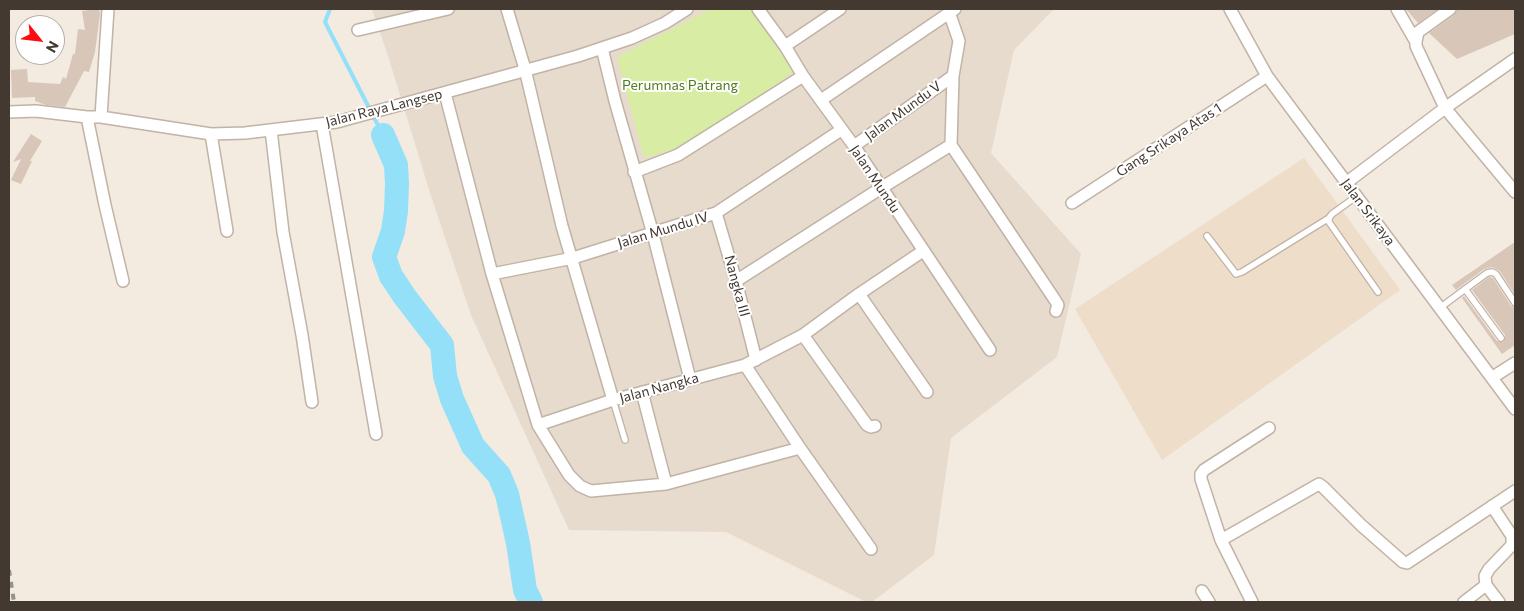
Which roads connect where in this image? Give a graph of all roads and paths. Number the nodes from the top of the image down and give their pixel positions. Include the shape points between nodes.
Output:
1 (108, 9) edge
2 (448, 9) edge
3 (507, 9) edge
4 (687, 9) edge
5 (758, 9) edge
6 (840, 9) edge
7 (1230, 9) edge
8 (1397, 9) edge
9 (1450, 9) edge
10 (952, 11) edge
11 (409, 13) edge
12 (358, 30) dead end
13 (1416, 42) junction
14 (784, 46) junction
15 (602, 48) junction
16 (1515, 59) edge
17 (525, 70) junction
18 (803, 76) junction
19 (953, 76) junction
20 (1267, 76) junction
21 (445, 93) junction
22 (821, 100) junction
23 (1445, 108) junction
24 (9, 112) edge
25 (87, 117) junction
26 (101, 117) junction
27 (322, 124) junction
28 (271, 130) junction
29 (841, 130) junction
30 (211, 134) junction
31 (854, 146) junction
32 (952, 146) junction
33 (634, 172) junction
34 (1346, 183) junction
35 (881, 188) junction
36 (1515, 192) edge
37 (1356, 196) junction
38 (1072, 203) dead end
39 (716, 213) junction
40 (1329, 218) junction
41 (227, 231) dead end
42 (653, 234) junction
43 (1207, 236) dead end
44 (923, 251) junction
45 (573, 258) junction
46 (492, 274) junction
47 (736, 280) junction
48 (122, 281) dead end
49 (1465, 289) junction
50 (1378, 292) dead end
51 (859, 294) junction
52 (1515, 303) edge
53 (1441, 307) junction
54 (1056, 310) dead end
55 (803, 334) junction
56 (1501, 338) dead end
57 (990, 350) dead end
58 (756, 360) junction
59 (1515, 363) edge
60 (745, 365) junction
61 (1493, 377) junction
62 (690, 379) junction
63 (642, 392) junction
64 (927, 392) dead end
65 (613, 400) junction
66 (312, 402) dead end
67 (1514, 403) edge
68 (538, 425) junction
69 (875, 426) dead end
70 (1269, 428) dead end
71 (376, 434) dead end
72 (625, 440) dead end
73 (800, 448) junction
74 (666, 484) junction
75 (1515, 491) edge
76 (1492, 506) junction
77 (1221, 540) junction
78 (871, 549) dead end
79 (1486, 585) junction
80 (1202, 591) dead end
81 (1209, 602) edge
82 (1252, 602) edge
83 (1464, 602) edge
84 (1500, 602) edge

1 - 26 street
2 - 11 street
3 - 17 street, Jalan Nangka
4 - 15 street, Jalan Raya Langsep via 665,23
5 - 14 street, Jalan Mundu
6 - 14 street
7 - 20 street, Jalan Srikaya
8 - 13 street
9 - 13 street via 1418,32
10 - 19 street via 959,38
10 - 22 street
11 - 12 street
13 - 23 street
14 - 18 street, Jalan Mundu
15 - 17 street, Jalan Raya Langsep
15 - 33 street
16 - 23 street
17 - 21 street, Jalan Raya Langsep
17 - 45 street, Jalan Nangka via 550,179
18 - 22 street, Jalan Mundu
18 - 33 street via 678,155
19 - 31 street, Jalan Mundu V
19 - 32 street
20 - 34 street, Jalan Srikaya
20 - 38 street, Gang Srikaya Atas 1
21 - 27 street, Jalan Raya Langsep
21 - 46 street
22 - 29 street, Jalan Mundu
23 - 34 street
23 - 36 street
24 - 25 street, Jalan Raya Langsep via 36,111
25 - 26 street, Jalan Raya Langsep
25 - 48 street
26 - 30 street, Jalan Raya Langsep
27 - 28 street, Jalan Raya Langsep
27 - 71 street
28 - 30 street, Jalan Raya Langsep
28 - 66 street via 283,232
29 - 31 street, Jalan Mundu
29 - 39 street, Jalan Mundu IV
30 - 41 street
31 - 35 street, Jalan Mundu
32 - 35 street
32 - 54 street via 1055,300
33 - 42 street
34 - 37 street, Jalan Srikaya
35 - 44 street, Jalan Mundu
35 - 47 street
37 - 40 lane
37 - 53 street, Jalan Srikaya
39 - 42 street, Jalan Mundu IV
39 - 47 street, Nangka III
40 - 43 lane via 1236,274
40 - 50 lane via 1328,222
42 - 45 street, Jalan Mundu IV
42 - 62 street
44 - 51 street, Jalan Nangka
44 - 57 street, Jalan Mundu
45 - 46 street, Jalan Mundu IV
45 - 65 street, Jalan Nangka
46 - 68 street
47 - 58 street, Nangka III
49 - 52 lane via 1492,272
49 - 53 lane
49 - 56 lane
51 - 55 street, Jalan Nangka
51 - 64 street
53 - 61 street, Jalan Srikaya
55 - 58 street, Jalan Nangka
55 - 69 street via 867,425
58 - 60 street, Jalan Nangka
59 - 61 street
60 - 62 street, Jalan Nangka
60 - 73 street
61 - 67 street, Jalan Srikaya
62 - 63 street, Jalan Nangka
63 - 65 street, Jalan Nangka
63 - 74 street
65 - 68 street
65 - 72 lane
68 - 74 street via 569,475 580,486 591,491
70 - 77 street via 1201,474
73 - 74 street
73 - 78 street
75 - 76 street
76 - 77 street via 1407,563 1361,526 1319,484
76 - 79 street via 1512,536 1512,545 1489,569 1485,576
77 - 82 street
79 - 83 street
79 - 84 street
80 - 81 street

